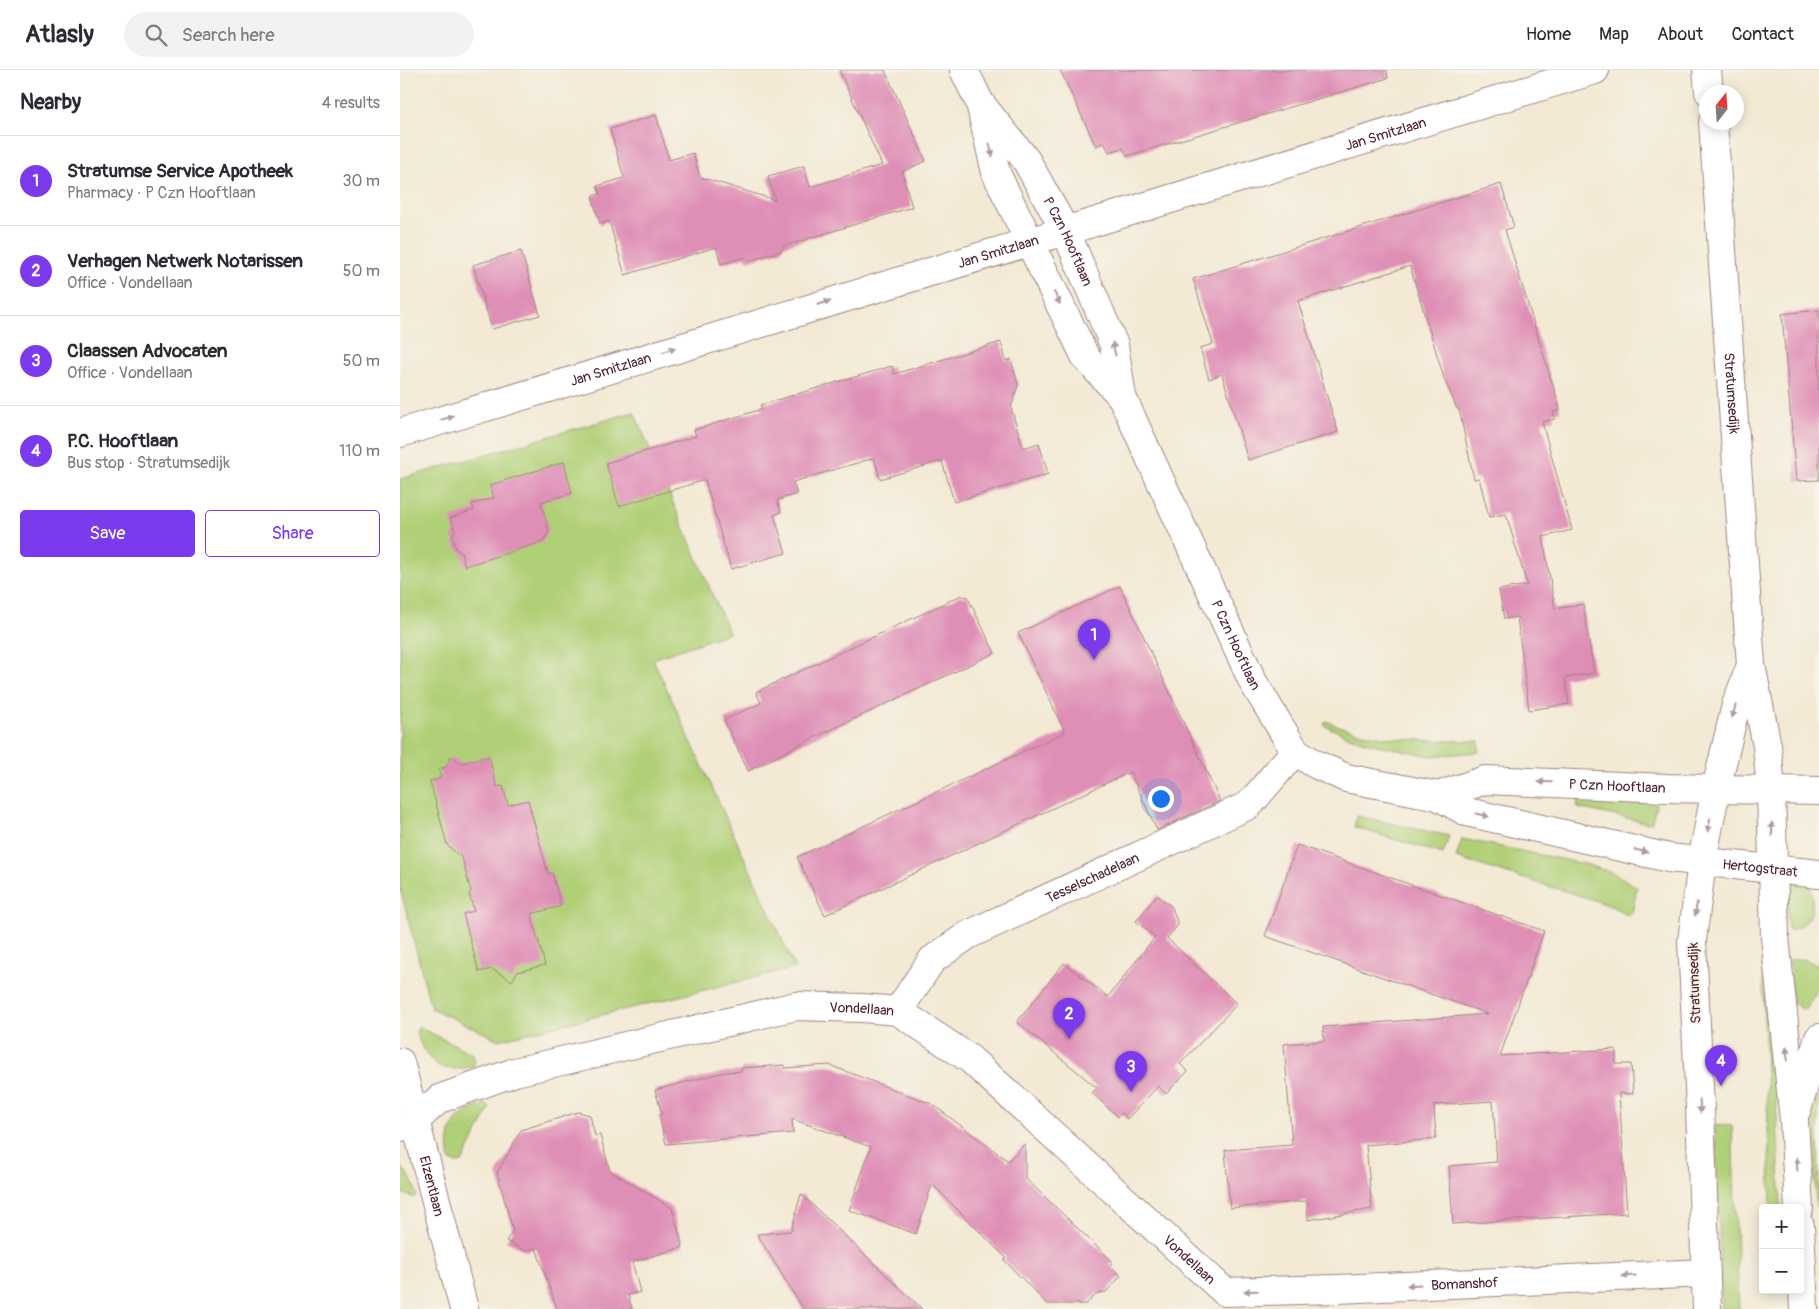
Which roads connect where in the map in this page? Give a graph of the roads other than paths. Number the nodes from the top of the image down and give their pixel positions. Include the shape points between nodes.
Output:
1 (964, 70) edge
2 (1595, 70) edge
3 (1707, 70) edge
4 (1708, 85) edge
5 (980, 103) junction
6 (1714, 130) edge
7 (1066, 232) junction
8 (1019, 246) junction
9 (1122, 397) junction
10 (400, 433) edge
11 (1751, 665) junction
12 (1295, 751) junction
13 (1716, 789) junction
14 (1771, 790) junction
15 (1819, 791) edge
16 (1438, 796) junction
17 (1702, 861) junction
18 (1772, 868) junction
19 (1819, 874) edge
20 (898, 1011) junction
21 (1819, 1038) edge
22 (400, 1062) edge
23 (1794, 1120) junction
24 (407, 1125) edge
25 (1799, 1204) edge
26 (1801, 1249) edge
27 (1706, 1273) junction
28 (1225, 1292) joint
29 (464, 1309) edge
30 (1706, 1309) edge
31 (1804, 1309) edge

1 - 5 street, P Czn Hooftlaan
2 - 7 street, Jan Smitzlaan
3 - 4 street
5 - 7 street, P Czn Hooftlaan via 1026,160
5 -> 8 street, P Czn Hooftlaan via 996,173
6 - 11 street, Stratumsedijk
7 - 8 street, Jan Smitzlaan
9 -> 7 street, P Czn Hooftlaan via 1114,345
8 -> 9 street, P Czn Hooftlaan via 1086,358
10 -> 8 street, Jan Smitzlaan
9 - 12 street, P Czn Hooftlaan via 1253,682
11 -> 13 street, Stratumsedijk via 1736,704
11 - 14 street, Stratumsedijk via 1767,746
12 - 16 street, P Czn Hooftlaan via 1346,778
12 - 20 street, Tesselschadelaan via 1248,805 968,935 932,960
13 - 14 street, P Czn Hooftlaan
13 -> 16 street, P Czn Hooftlaan via 1485,780
13 -> 17 street, Stratumsedijk
14 - 15 street
18 -> 14 street, Stratumsedijk
16 -> 17 street, P Czn Hooftlaan via 1467,812 1669,858
17 - 18 street, Hertogstraat
17 -> 27 street, Stratumsedijk via 1692,941
18 - 19 street, Hertogstraat
23 -> 18 street, Stratumsedijk via 1778,968
20 - 24 street, Vondellaan via 796,1006 515,1072 439,1099
20 - 28 street, Vondellaan via 970,1058
21 - 23 street
22 - 24 street, Elzentlaan
25 -> 23 street, Stratumsedijk
24 - 29 street, Elzentlaan
26 - 31 street
27 -> 28 street, Bomanshof
27 - 30 street, Stratumsedijk

